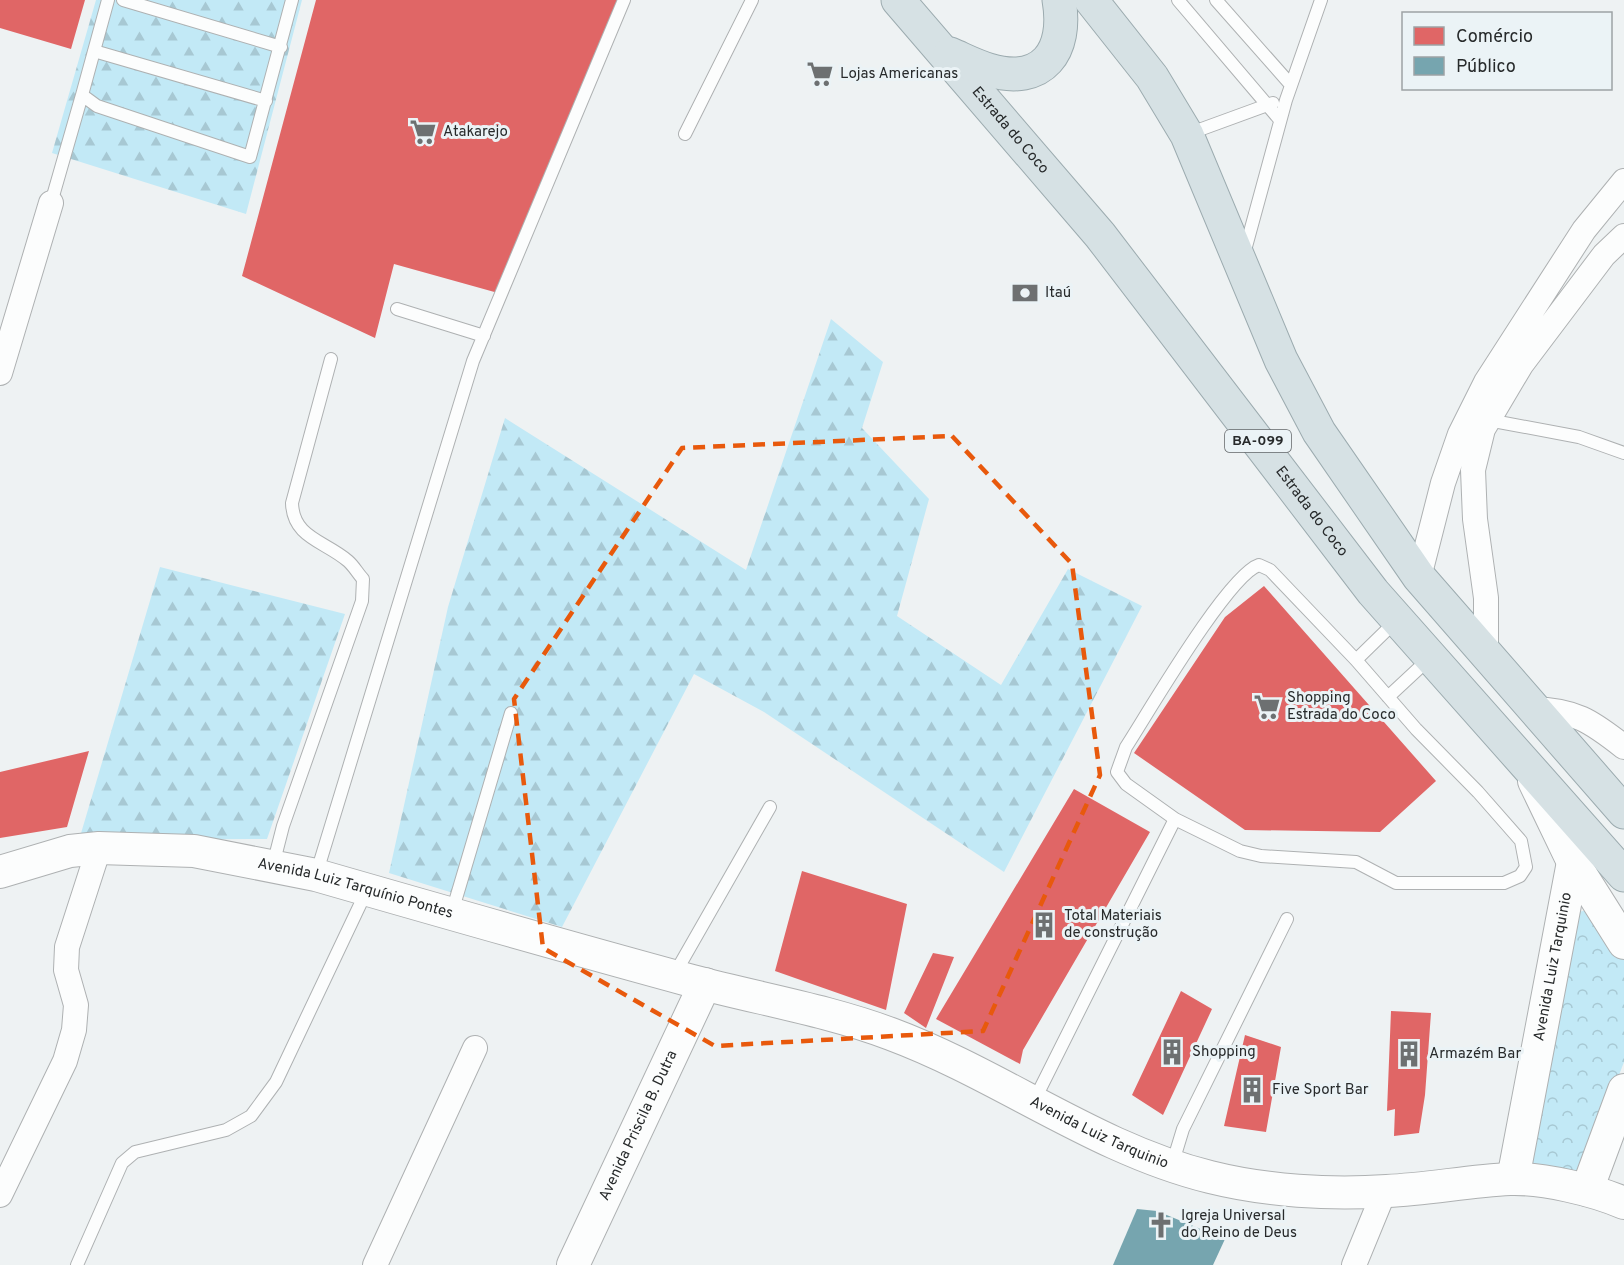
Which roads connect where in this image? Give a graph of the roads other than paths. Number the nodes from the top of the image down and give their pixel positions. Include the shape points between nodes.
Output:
1 (108, 0) edge
2 (123, 0) edge
3 (292, 0) edge
4 (624, 0) edge
5 (752, 0) edge
6 (898, 0) edge
7 (1059, 0) edge
8 (1091, 0) edge
9 (1178, 0) edge
10 (1216, 0) edge
11 (1321, 0) edge
12 (281, 47) junction
13 (94, 51) junction
14 (942, 51) junction
15 (1291, 84) junction
16 (82, 95) junction
17 (1286, 100) junction
18 (266, 101) junction
19 (1267, 105) junction
20 (1280, 120) junction
21 (685, 134) dead end
22 (1187, 135) junction
23 (1624, 181) edge
24 (51, 204) joint
25 (1624, 236) edge
26 (1242, 263) junction
27 (397, 309) dead end
28 (1530, 313) junction
29 (1550, 328) junction
30 (484, 336) junction
31 (331, 359) dead end
32 (0, 373) edge
33 (1480, 415) junction
34 (1624, 453) edge
35 (1419, 577) junction
36 (1397, 619) junction
37 (1486, 653) junction
38 (1431, 657) junction
39 (1356, 660) junction
40 (1388, 697) junction
41 (1532, 709) junction
42 (512, 713) dead end
43 (1624, 747) edge
44 (1526, 764) junction
45 (771, 807) dead end
46 (1624, 812) edge
47 (1175, 819) junction
48 (99, 849) junction
49 (1573, 862) junction
50 (273, 866) junction
51 (0, 872) edge
52 (316, 875) junction
53 (1624, 875) edge
54 (367, 890) junction
55 (452, 914) junction
56 (1287, 919) dead end
57 (1624, 943) edge
58 (673, 976) junction
59 (705, 984) junction
60 (475, 1048) dead end
61 (1624, 1090) edge
62 (1034, 1101) junction
63 (1172, 1165) junction
64 (1513, 1179) junction
65 (1587, 1190) junction
66 (1384, 1192) junction
67 (0, 1195) edge
68 (1624, 1203) edge
69 (77, 1265) edge
70 (375, 1265) edge
71 (573, 1265) edge
72 (1354, 1265) edge

1 - 13 lane
2 - 12 lane
3 - 12 lane
4 - 30 lane
5 - 21 lane
6 - 14 highway, Estrada do Coco / BA-099
7 - 14 highway via 1060,34 1054,56 1038,69 1016,74 989,70
8 - 22 highway via 1152,77
9 - 19 lane
10 - 15 lane
11 - 15 lane
12 - 18 lane
13 - 16 lane
13 - 18 lane
14 - 36 highway, Estrada do Coco / BA-099 via 1100,235
15 - 17 lane
16 - 18 lane via 97,106 250,157
16 - 24 lane
17 - 19 lane
17 - 20 lane
19 - 20 lane
19 - 22 lane
20 - 26 lane
22 - 26 highway
23 - 28 street via 1584,230
24 - 32 street
25 - 29 street via 1604,255
26 - 35 highway via 1281,360 1319,432
27 - 30 lane
28 - 29 street
28 - 33 street
29 - 33 street
30 - 52 lane via 473,361
31 - 50 lane via 292,503 292,518 299,528 349,561 363,579 362,601 283,826
33 - 34 lane via 1579,436
33 - 35 street via 1460,434
33 - 37 street via 1483,429 1473,470 1486,598
35 - 37 highway
36 - 38 highway, Estrada do Coco / BA-099
36 - 39 lane
37 - 41 highway
38 - 40 lane
38 - 44 highway, Estrada do Coco / BA-099
39 - 40 lane
39 - 47 lane via 1270,570 1258,565 1250,568 1220,602 1120,760 1117,772 1126,784
40 - 47 lane via 1521,841 1526,867 1520,876 1504,883 1396,882 1356,862 1240,851
41 - 43 street via 1578,714
41 - 46 highway
42 - 55 lane
44 - 49 street
44 - 53 highway, Estrada do Coco / BA-099
45 - 58 lane
47 - 62 lane
48 - 50 street, Avenida Luiz Tarquínio Pontes via 194,851
48 - 51 street, Avenida Luiz Tarquínio Pontes via 70,851
48 - 67 street via 67,947 66,970 76,1005 68,1051
49 - 57 street
49 - 64 street, Avenida Luiz Tarquinio
50 - 52 street, Avenida Luiz Tarquínio Pontes
52 - 54 street, Avenida Luiz Tarquínio Pontes
54 - 55 street, Avenida Luiz Tarquínio Pontes
54 - 69 lane via 276,1082 251,1116 226,1130 135,1152 122,1163
55 - 58 street, Avenida Luiz Tarquínio Pontes
56 - 63 lane via 1183,1128
58 - 59 street, Avenida Luiz Tarquínio Pontes
59 - 62 street, Avenida Luiz Tarquinio via 822,1011 892,1034
59 - 71 street, Avenida Priscila B. Dutra
60 - 70 street
61 - 65 street
62 - 63 street, Avenida Luiz Tarquinio via 1131,1152
63 - 66 street, Avenida Luiz Tarquinio via 1210,1177 1269,1187
64 - 65 street, Avenida Luiz Tarquinio
64 - 66 street, Avenida Luiz Tarquinio
65 - 68 street, Avenida Luiz Tarquinio
66 - 72 street

